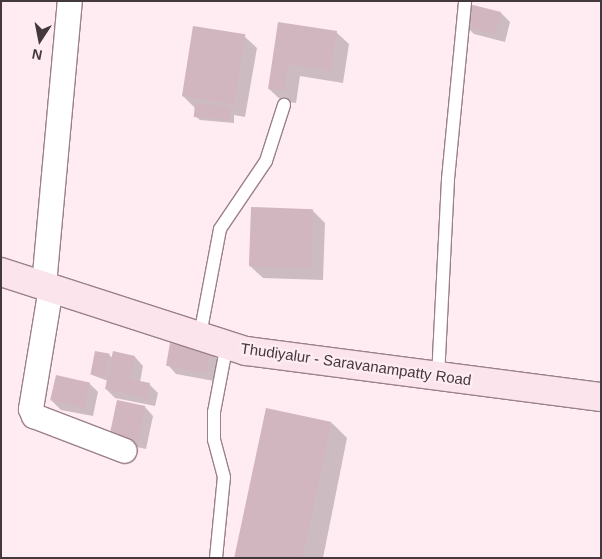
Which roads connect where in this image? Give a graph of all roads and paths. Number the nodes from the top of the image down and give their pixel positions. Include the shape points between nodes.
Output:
1 (70, 1) edge
2 (466, 1) edge
3 (284, 105) dead end
4 (1, 272) edge
5 (47, 286) junction
6 (200, 335) junction
7 (227, 344) junction
8 (438, 377) junction
9 (601, 397) edge
10 (126, 451) dead end
11 (216, 558) edge

1 - 5 street
2 - 8 lane via 448,179
3 - 6 lane via 266,162 220,229
4 - 5 main road, Thudiyalur - Saravanampatty Road
5 - 6 main road, Thudiyalur - Saravanampatty Road
5 - 10 street via 31,409 34,416
6 - 7 main road, Thudiyalur - Saravanampatty Road
7 - 8 main road, Thudiyalur - Saravanampatty Road via 246,350
7 - 11 lane via 214,412 214,440 224,477
8 - 9 main road, Thudiyalur - Saravanampatty Road

